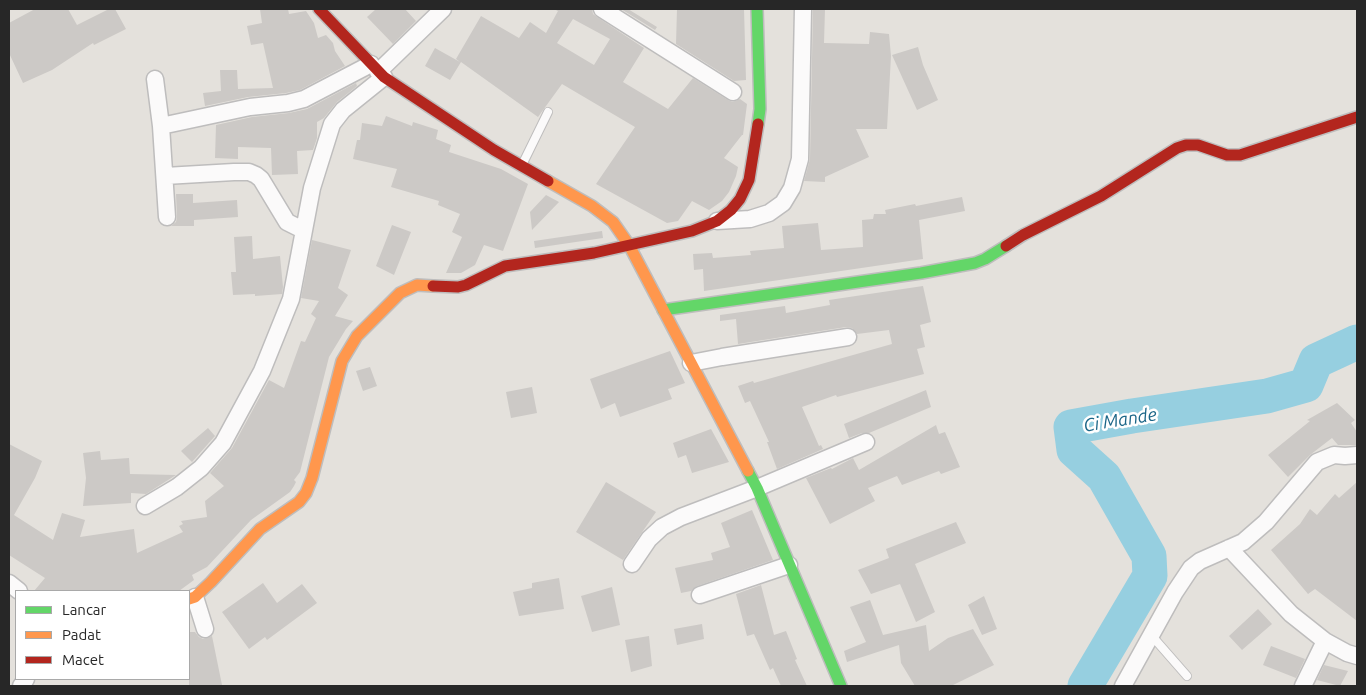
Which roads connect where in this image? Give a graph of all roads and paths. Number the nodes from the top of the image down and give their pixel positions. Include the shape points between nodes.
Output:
1 (320, 9) edge
2 (444, 9) edge
3 (602, 9) edge
4 (757, 9) edge
5 (803, 9) edge
6 (378, 71) junction
7 (155, 79) dead end
8 (733, 92) dead end
9 (548, 112) dead end
10 (1357, 117) edge
11 (161, 126) junction
12 (522, 165) junction
13 (165, 176) junction
14 (167, 217) dead end
15 (717, 221) junction
16 (303, 230) junction
17 (629, 246) junction
18 (663, 310) junction
19 (848, 337) dead end
20 (691, 363) junction
21 (866, 442) dead end
22 (1357, 456) edge
23 (757, 488) junction
24 (145, 506) dead end
25 (1229, 548) junction
26 (632, 564) dead end
27 (789, 565) junction
28 (700, 595) dead end
29 (192, 598) edge
30 (205, 629) dead end
31 (1152, 636) junction
32 (1326, 641) junction
33 (1357, 656) edge
34 (1187, 676) dead end
35 (841, 686) edge
36 (1123, 686) edge
37 (1303, 686) edge

1 - 6 street
2 - 6 street
3 - 8 street
4 - 15 street via 760,109 749,180 740,199
5 - 15 street via 800,159 792,188 783,203 769,213 750,219
6 - 11 street via 304,99
6 - 12 street via 494,150
6 - 16 street via 332,124
7 - 11 street
9 - 12 lane
10 - 18 street via 1240,155 1227,155 1198,145 1177,148 1101,196 1022,235 975,263
11 - 13 street
12 - 17 street via 592,206 613,222
13 - 14 street
13 - 16 street via 241,172 256,175 287,222
15 - 17 street
16 - 24 street via 291,299 262,371 223,443 201,468
17 - 18 street
17 - 29 street via 505,266 466,285 417,285 396,296 357,336 342,361 306,494 260,529
18 - 20 street
19 - 20 street
20 - 23 street
21 - 23 street
22 - 25 street via 1334,455 1317,462 1266,522 1243,542
23 - 26 street via 681,516 662,527 649,539
23 - 27 street
25 - 31 street via 1191,568
25 - 32 street via 1292,614
27 - 28 street
27 - 35 street
29 - 30 street
31 - 34 lane
31 - 36 street
32 - 33 street
32 - 37 street

